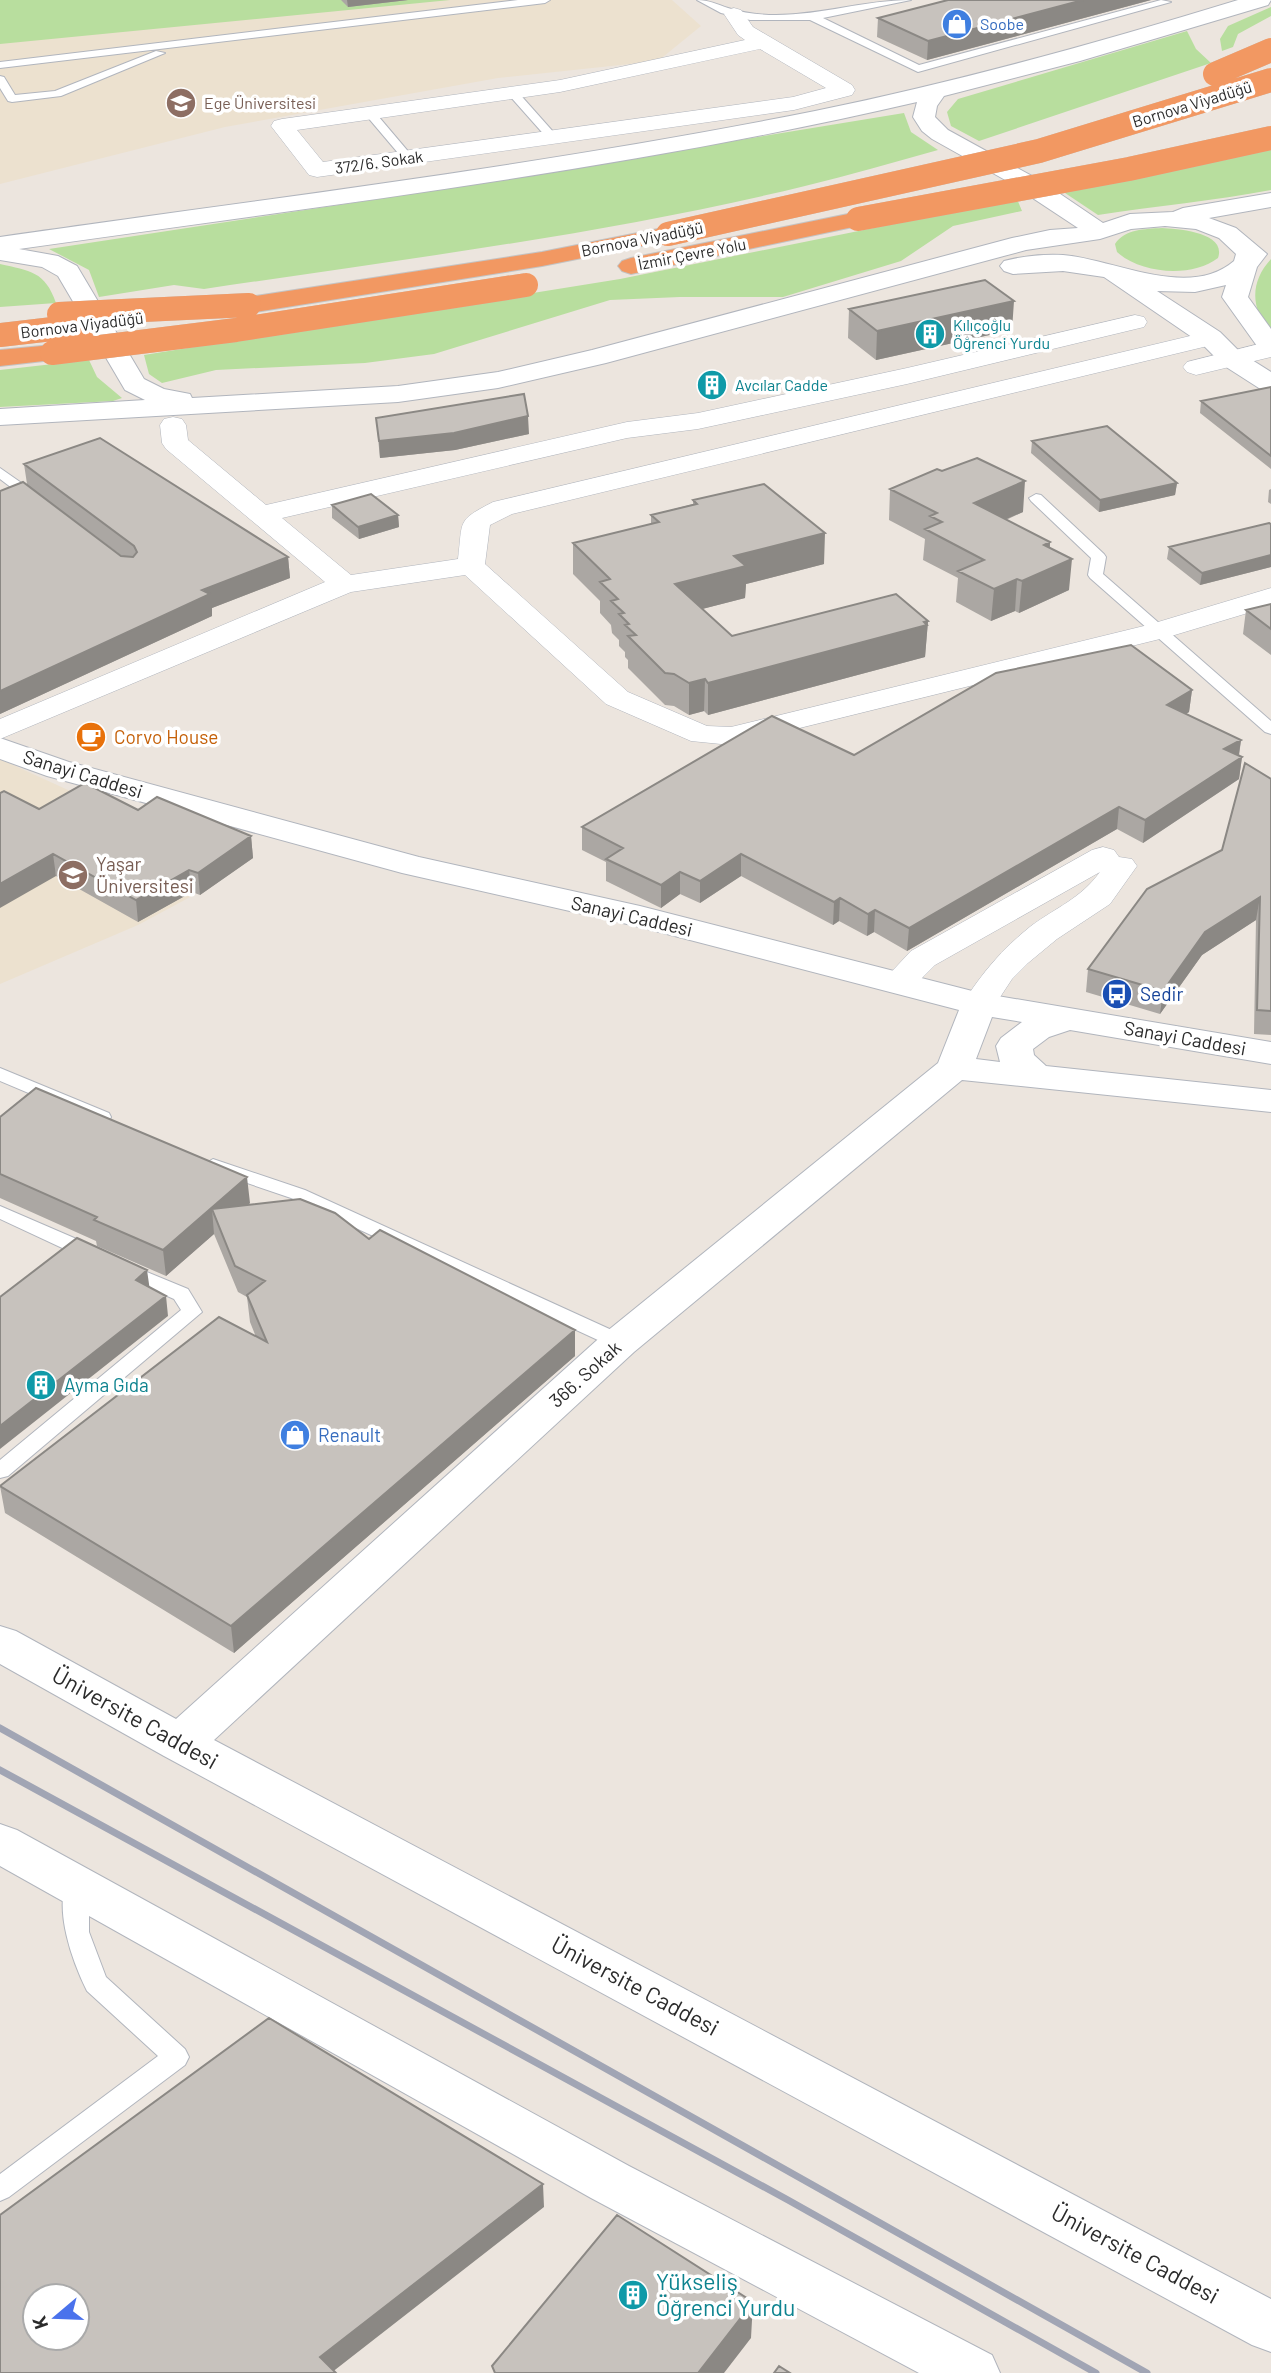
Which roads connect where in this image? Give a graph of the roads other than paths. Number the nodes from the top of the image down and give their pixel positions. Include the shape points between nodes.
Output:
1 (545, 0) edge
2 (702, 0) edge
3 (906, 0) edge
4 (1260, 0) edge
5 (1166, 2) edge
6 (733, 14) junction
7 (810, 15) junction
8 (763, 41) junction
9 (187, 43) junction
10 (1271, 50) edge
11 (0, 65) edge
12 (0, 79) edge
13 (1271, 80) edge
14 (937, 89) junction
15 (512, 92) junction
16 (369, 112) junction
17 (552, 137) junction
18 (1166, 138) dead end
19 (1271, 138) edge
20 (408, 158) junction
21 (1035, 186) junction
22 (834, 199) junction
23 (1271, 200) edge
24 (858, 219) junction
25 (1156, 219) junction
26 (1100, 232) junction
27 (1271, 239) edge
28 (0, 244) edge
29 (1014, 245) junction
30 (0, 254) edge
31 (1246, 264) junction
32 (1111, 271) junction
33 (526, 285) joint
34 (249, 305) junction
35 (0, 317) edge
36 (1135, 323) dead end
37 (0, 335) edge
38 (1211, 338) junction
39 (1271, 348) edge
40 (0, 358) edge
41 (1232, 359) junction
42 (907, 376) junction
43 (1271, 384) edge
44 (1002, 388) junction
45 (242, 404) junction
46 (0, 416) edge
47 (698, 421) junction
48 (173, 425) junction
49 (0, 431) edge
50 (705, 458) junction
51 (0, 472) edge
52 (1036, 498) dead end
53 (54, 514) edge
54 (262, 514) junction
55 (476, 536) junction
56 (471, 566) junction
57 (345, 584) junction
58 (1271, 597) edge
59 (1158, 631) junction
60 (1271, 729) edge
61 (0, 730) edge
62 (0, 748) edge
63 (898, 983) junction
64 (979, 1004) junction
65 (1069, 1019) junction
66 (1271, 1053) edge
67 (954, 1068) junction
68 (0, 1074) edge
69 (1035, 1076) junction
70 (1271, 1101) edge
71 (124, 1128) edge
72 (196, 1158) edge
73 (0, 1212) edge
74 (620, 1342) junction
75 (0, 1471) edge
76 (0, 1643) edge
77 (180, 1743) junction
78 (0, 1843) edge
79 (77, 1886) junction
80 (0, 2189) edge
81 (1271, 2327) edge
82 (972, 2373) edge

1 - 9 lane
2 - 6 lane
3 - 7 lane
4 - 14 street via 1115,44
5 - 7 lane via 918,69
6 - 7 lane via 751,19
6 - 8 street, 372/6. Sokak via 745,32
8 - 15 street, 372/6. Sokak via 661,66
8 - 17 street, 372/6. Sokak via 844,90 794,103
9 - 11 lane
9 - 12 lane via 57,94 12,99
10 - 22 highway, bridge via 1062,130
13 - 22 highway, Bornova Viyadüğü, bridge via 1039,151
14 - 21 street via 925,107 928,125
14 - 28 street via 640,150
15 - 16 street, 372/6. Sokak
15 - 17 lane
16 - 20 lane
16 - 20 street, 372/6. Sokak via 282,126 317,170
17 - 20 street, 372/6. Sokak
18 - 24 highway, Bornova Viyadüğü, bridge
19 - 24 highway, bridge
21 - 26 street
21 - 29 street via 1049,209 1045,220
22 - 34 highway, Bornova Viyadüğü, bridge via 542,259
23 - 25 street
24 - 33 highway, İzmir Çevre Yolu
25 - 26 street via 1114,225
25 - 31 street via 1195,223 1228,233 1249,253
26 - 29 street
26 - 32 street via 1090,241 1089,251
27 - 31 street
29 - 45 street via 498,380 398,394
30 - 45 street via 49,261 68,271 128,377 142,390 179,400
31 - 32 street via 1224,277 1188,284 1160,283
31 - 39 street via 1235,297
32 - 38 street
32 - 48 street via 1033,262 988,271 736,343 459,405
33 - 40 highway, Bornova Viyadüğü, bridge via 236,330
34 - 35 highway, bridge
34 - 37 highway, Bornova Viyadüğü, bridge
36 - 42 street
38 - 41 street
38 - 44 street
39 - 41 street
41 - 43 street
41 - 55 street
42 - 44 street
42 - 47 street
44 - 50 street
45 - 46 street
47 - 50 street via 692,435
47 - 54 street via 627,430
48 - 49 street
48 - 54 street via 175,443
50 - 55 street via 503,508 477,521
51 - 53 lane
52 - 59 lane via 1099,557 1095,575
54 - 57 street
55 - 56 street
56 - 57 street
56 - 59 street via 617,698 702,735 731,736
57 - 61 street
58 - 59 street
59 - 60 lane
62 - 63 street, Sanayi Caddesi via 58,769 414,866 640,916
63 - 64 street, Sanayi Caddesi
63 - 64 street via 923,958 1112,862 1098,897 1016,956
64 - 65 street, Sanayi Caddesi
64 - 67 street, 366. Sokak
65 - 66 street, Sanayi Caddesi
65 - 69 street via 1036,1029 1014,1046 1017,1059
67 - 69 street
67 - 74 street, 366. Sokak
68 - 71 lane
69 - 70 street
72 - 74 lane via 298,1194
73 - 75 lane via 181,1294 192,1312
74 - 77 street, 366. Sokak
76 - 77 street, Üniversite Caddesi
77 - 81 street, Üniversite Caddesi
78 - 79 street
79 - 80 lane via 77,1932 96,1984 176,2057
79 - 82 street via 610,2182

